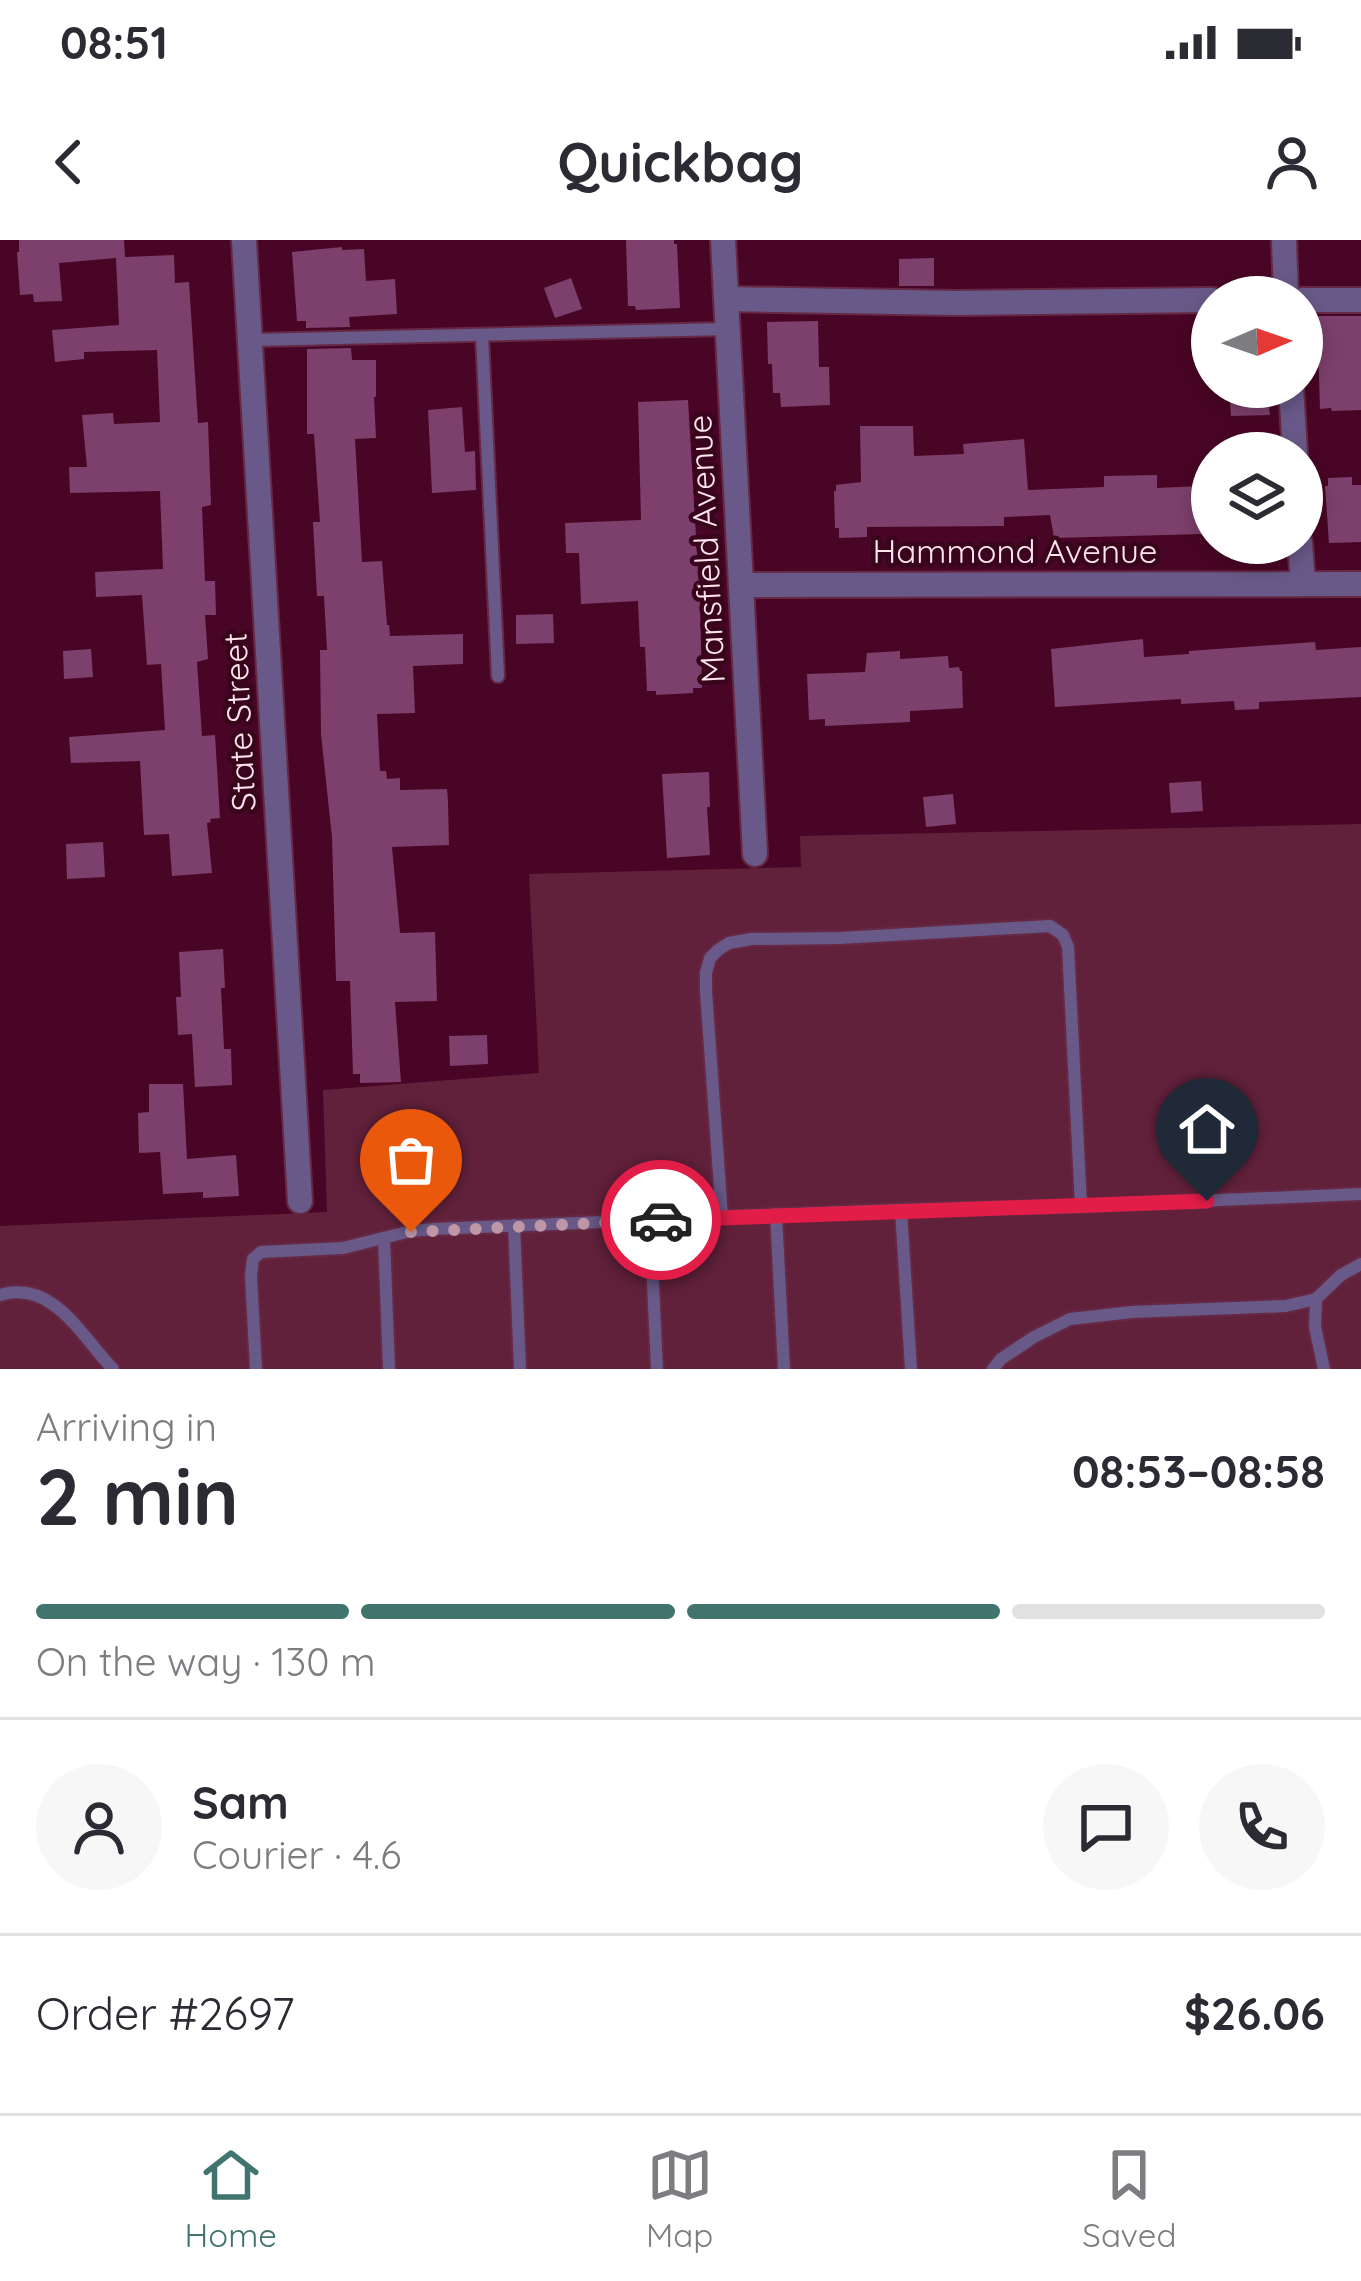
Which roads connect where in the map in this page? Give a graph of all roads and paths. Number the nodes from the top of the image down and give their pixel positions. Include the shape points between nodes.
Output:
1 (244, 240) edge
2 (723, 240) edge
3 (1284, 240) edge
4 (1285, 276) edge
5 (726, 299) junction
6 (1191, 300) edge
7 (1323, 300) edge
8 (1361, 300) edge
9 (728, 329) junction
10 (482, 334) junction
11 (250, 340) junction
12 (1302, 564) edge
13 (1303, 584) junction
14 (1361, 584) edge
15 (741, 585) junction
16 (498, 676) dead end
17 (755, 854) dead end
18 (1361, 1194) edge
19 (300, 1201) dead end
20 (1081, 1206) junction
21 (901, 1210) junction
22 (776, 1214) junction
23 (722, 1217) junction
24 (650, 1220) junction
25 (514, 1225) junction
26 (384, 1238) junction
27 (1361, 1264) edge
28 (0, 1295) edge
29 (1316, 1299) junction
30 (113, 1369) edge
31 (256, 1369) edge
32 (389, 1369) edge
33 (520, 1369) edge
34 (657, 1369) edge
35 (784, 1369) edge
36 (911, 1369) edge
37 (993, 1369) edge
38 (1324, 1369) edge

1 - 11 street, State Street
2 - 5 street, Mansfield Avenue
3 - 4 street
5 - 6 street
5 - 9 street, Mansfield Avenue
7 - 8 street
9 - 10 lane
9 - 15 street, Mansfield Avenue
10 - 11 lane
10 - 16 lane
11 - 19 street, State Street
12 - 13 street
13 - 14 street, Hammond Avenue
13 - 15 street, Hammond Avenue
15 - 17 street, Mansfield Avenue
18 - 20 lane
20 - 21 lane
20 - 23 lane via 1068,947 1063,934 1034,925 751,939 718,950 706,991
21 - 22 lane
21 - 36 lane
22 - 23 lane
22 - 35 lane
23 - 24 lane
24 - 25 lane
24 - 34 lane
25 - 26 lane
25 - 33 lane
26 - 31 lane via 253,1259
26 - 32 lane
27 - 29 lane
28 - 30 lane via 22,1292 59,1306
29 - 37 lane via 1070,1319
29 - 38 lane

